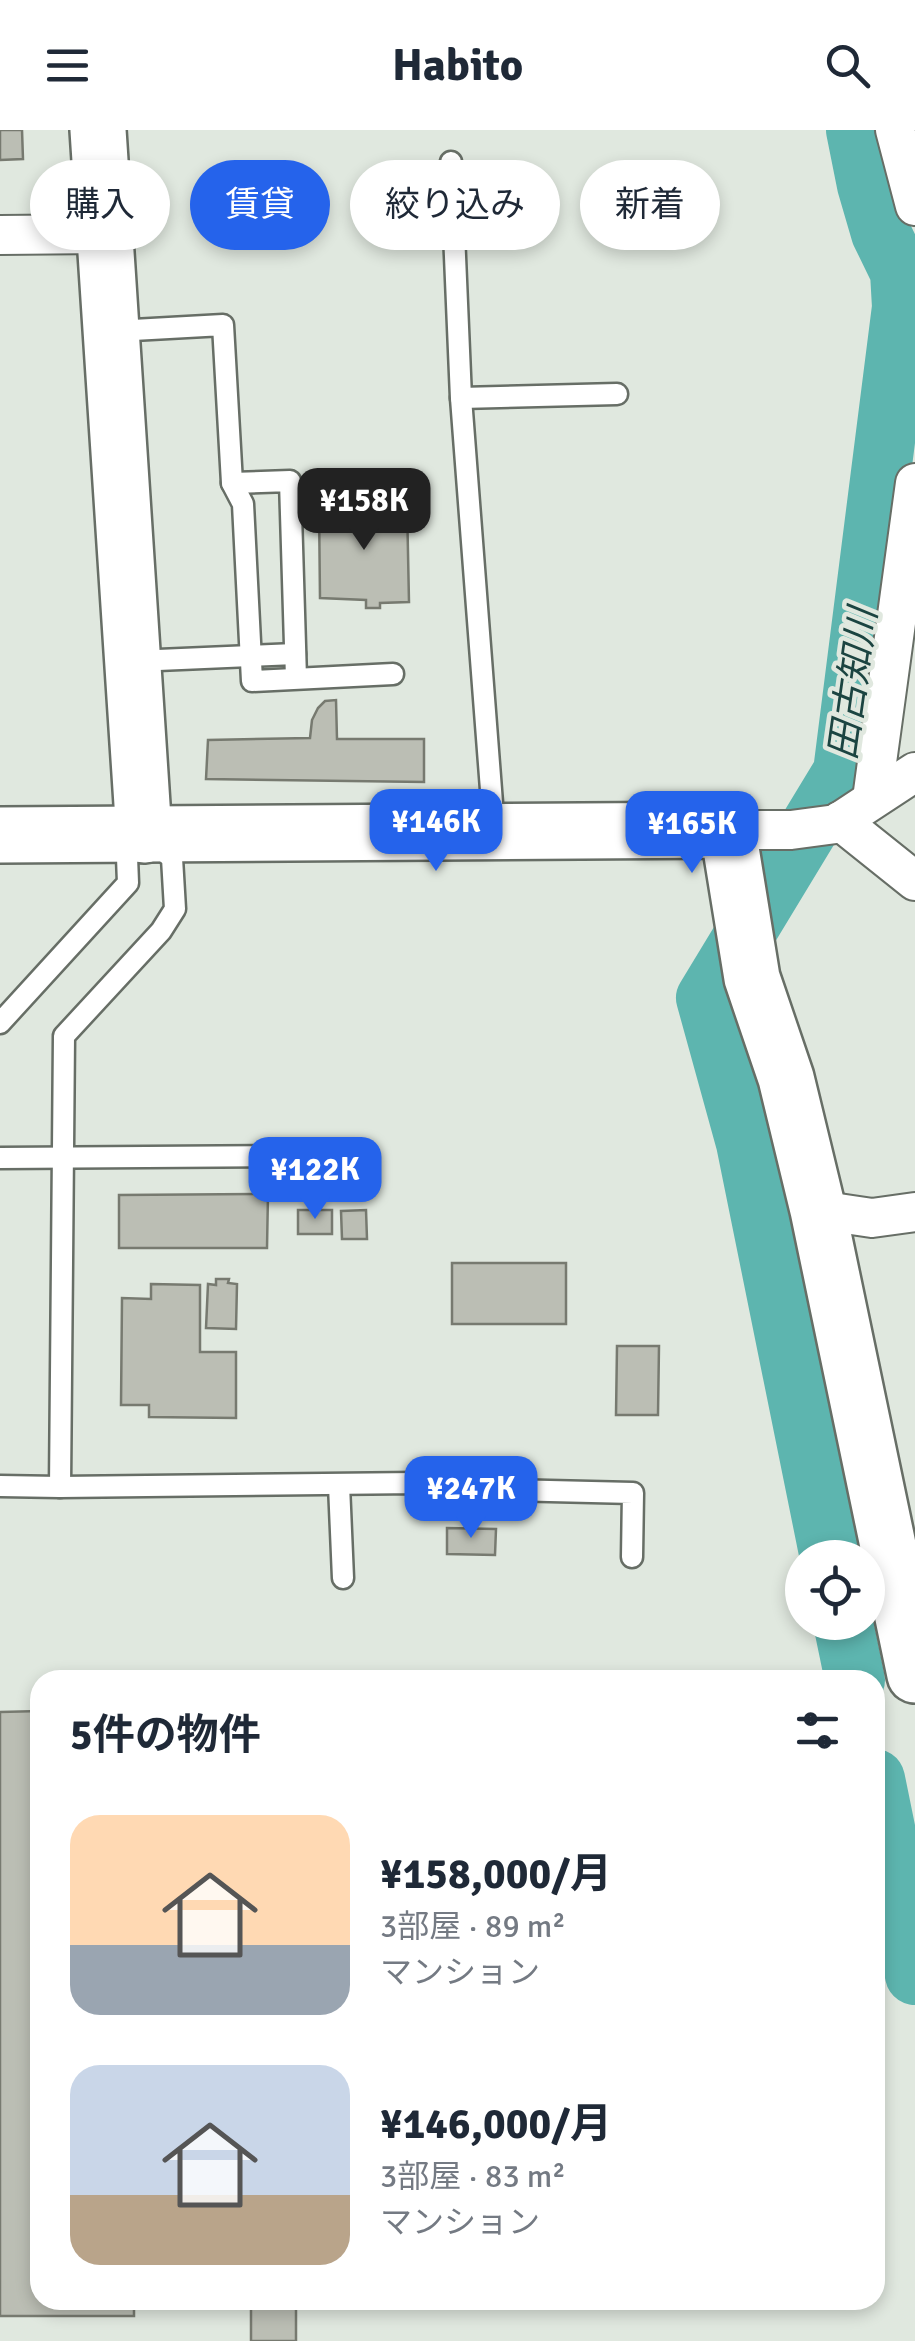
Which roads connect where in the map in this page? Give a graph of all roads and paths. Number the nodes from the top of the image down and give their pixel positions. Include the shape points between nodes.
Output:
1 (98, 130) edge
2 (894, 130) edge
3 (100, 160) edge
4 (915, 206) edge
5 (0, 235) edge
6 (30, 235) edge
7 (105, 250) edge
8 (454, 250) edge
9 (112, 331) junction
10 (617, 394) dead end
11 (460, 398) junction
12 (232, 483) junction
13 (914, 493) edge
14 (295, 654) junction
15 (252, 655) junction
16 (133, 661) junction
17 (393, 674) dead end
18 (296, 678) junction
19 (915, 772) edge
20 (872, 799) junction
21 (838, 823) junction
22 (728, 830) junction
23 (494, 831) junction
24 (0, 835) edge
25 (144, 835) junction
26 (915, 882) edge
27 (0, 1022) edge
28 (62, 1156) junction
29 (306, 1156) dead end
30 (0, 1158) edge
31 (818, 1210) junction
32 (915, 1212) edge
33 (339, 1485) junction
34 (0, 1486) edge
35 (60, 1487) junction
36 (632, 1557) dead end
37 (343, 1578) dead end
38 (915, 1675) edge

1 - 3 street
2 - 4 street
5 - 6 street
7 - 9 street
8 - 11 lane
9 - 12 lane via 222,325
9 - 16 street
10 - 11 lane
11 - 23 lane
12 - 14 lane via 290,482
12 - 15 lane via 243,504
13 - 20 street
14 - 15 lane
14 - 18 lane
15 - 16 lane
15 - 18 lane via 252,680
16 - 25 street
17 - 18 lane
19 - 20 street
20 - 21 street
21 - 22 street
21 - 26 street
22 - 23 street
22 - 31 street via 752,978 786,1078
23 - 25 street
24 - 25 street
25 - 27 lane via 127,857 128,882
25 - 28 lane via 172,858 175,909 64,1036
28 - 29 lane
28 - 30 lane
28 - 35 lane
31 - 32 street via 872,1218
31 - 38 street
33 - 35 lane
33 - 36 lane via 633,1493
33 - 37 lane
34 - 35 lane

